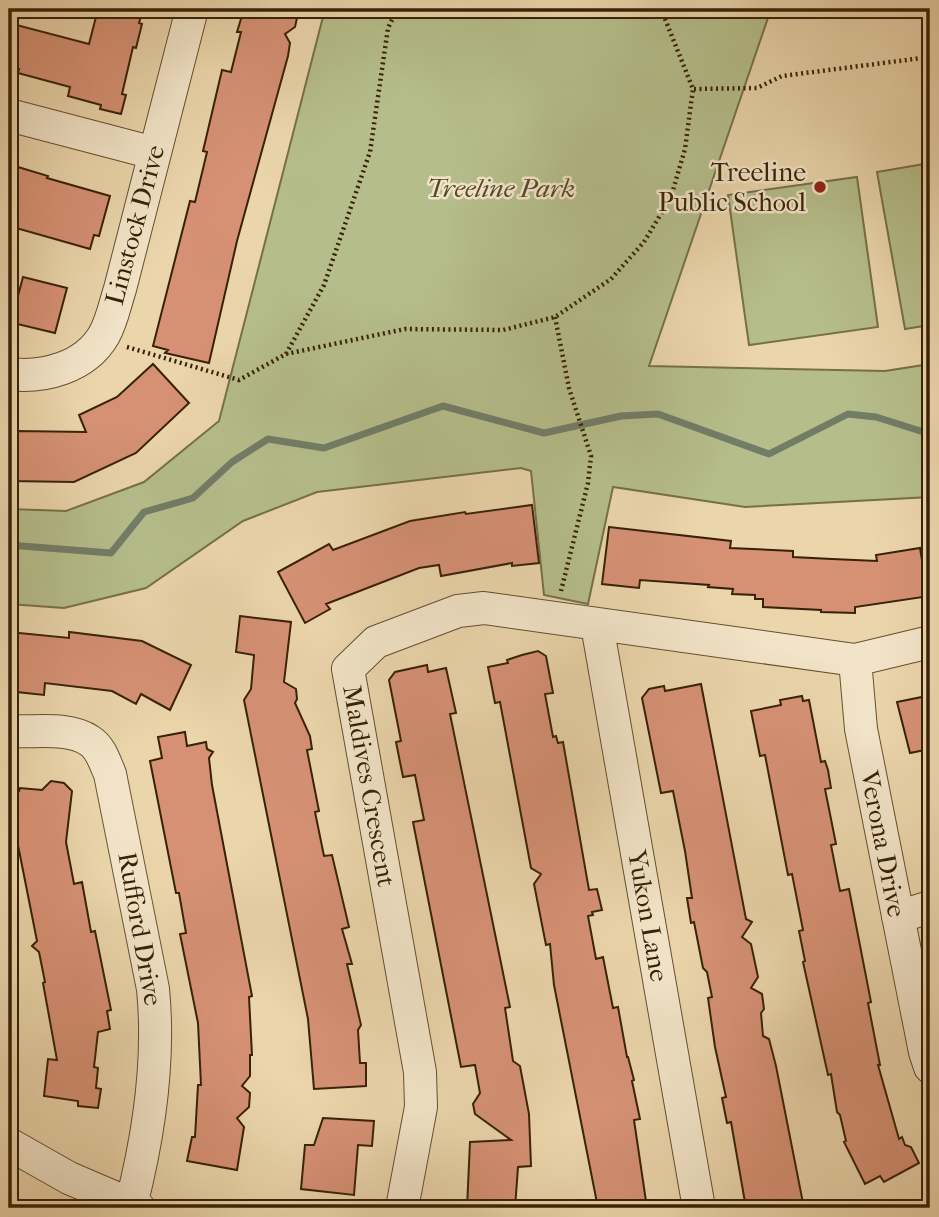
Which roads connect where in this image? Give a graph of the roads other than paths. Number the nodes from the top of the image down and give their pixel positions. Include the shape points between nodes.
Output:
1 (191, 9) edge
2 (9, 115) edge
3 (154, 153) junction
4 (9, 374) edge
5 (597, 625) junction
6 (930, 642) edge
7 (855, 660) junction
8 (9, 731) edge
9 (930, 907) edge
10 (898, 916) junction
11 (930, 1067) edge
12 (9, 1144) edge
13 (135, 1207) edge
14 (402, 1208) edge
15 (699, 1208) edge

1 - 3 street, Linstock Drive
2 - 3 street
3 - 4 street, Linstock Drive via 120,289 102,338 81,358 53,372
5 - 7 street, Maldives Crescent
5 - 14 street, Maldives Crescent via 484,608 458,611 376,642 348,669 420,1072 421,1108
5 - 15 street, Yukon Lane
6 - 7 street, Maldives Crescent
7 - 10 street, Verona Drive via 861,729
8 - 13 street, Rufford Drive via 76,735 92,742 110,774 156,1019
9 - 10 street
10 - 11 street, Verona Drive
12 - 13 street via 69,1178

